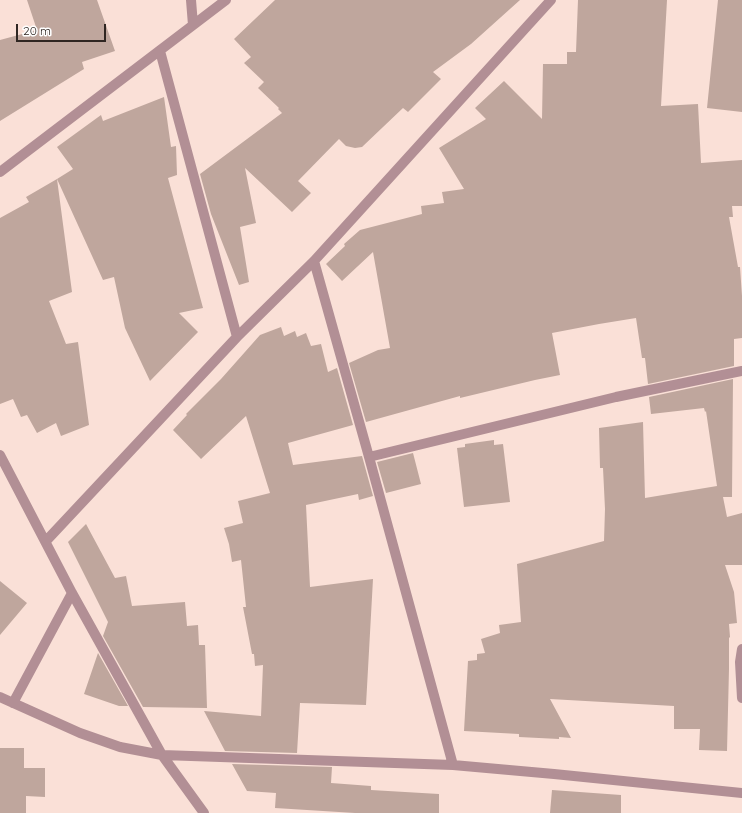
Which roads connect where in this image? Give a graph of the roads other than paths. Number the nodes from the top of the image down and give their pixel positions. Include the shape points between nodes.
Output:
1 (191, 0) edge
2 (226, 0) edge
3 (552, 0) edge
4 (193, 25) junction
5 (160, 51) junction
6 (0, 172) edge
7 (314, 261) junction
8 (237, 337) junction
9 (742, 371) edge
10 (0, 455) edge
11 (369, 457) junction
12 (46, 541) junction
13 (72, 592) junction
14 (742, 649) edge
15 (0, 697) edge
16 (742, 698) edge
17 (13, 703) junction
18 (162, 755) junction
19 (453, 765) junction
20 (742, 793) edge
21 (204, 813) edge

1 - 4 street
2 - 4 street
3 - 7 street
4 - 5 street
5 - 6 street
5 - 8 street
7 - 8 street
7 - 11 street
8 - 12 street
9 - 11 street
10 - 12 street
11 - 19 street
12 - 13 street
13 - 17 street
13 - 18 street
14 - 16 street
15 - 17 street
17 - 18 street via 80,733 120,747
18 - 19 street
18 - 21 street
19 - 20 street

